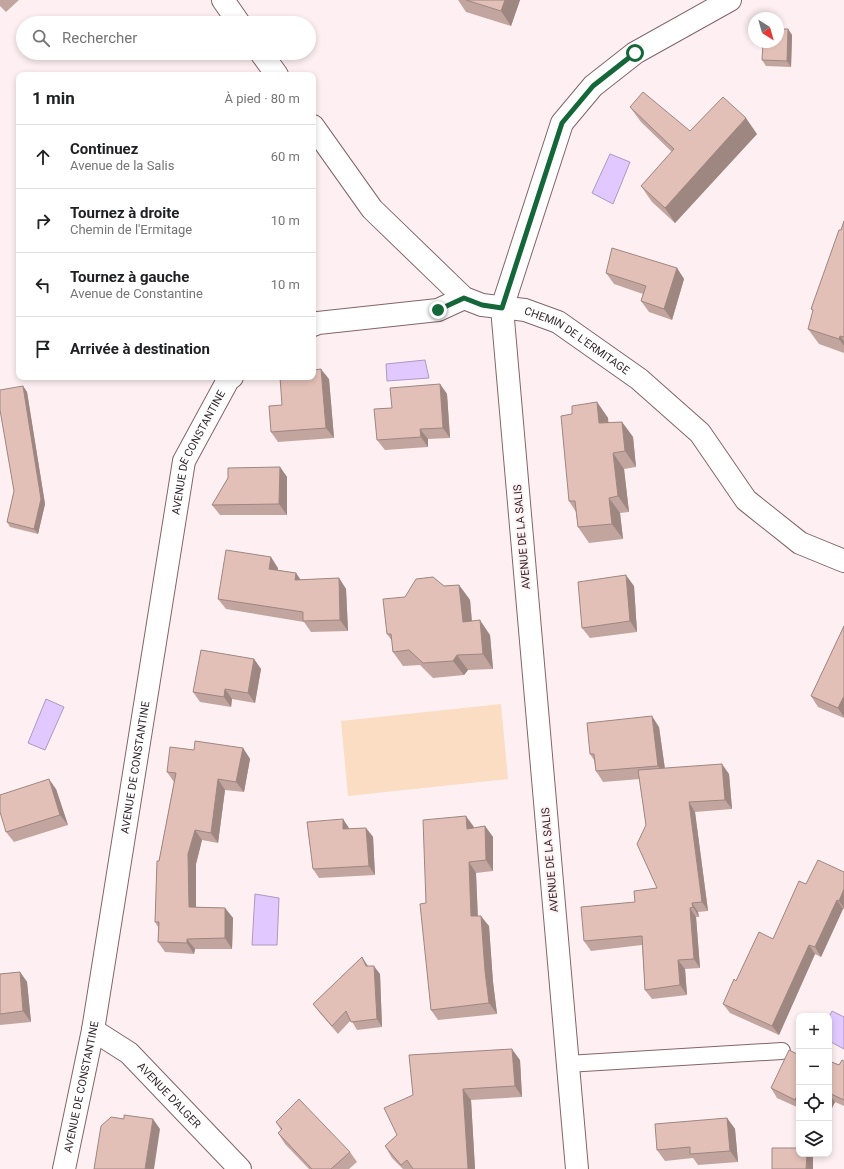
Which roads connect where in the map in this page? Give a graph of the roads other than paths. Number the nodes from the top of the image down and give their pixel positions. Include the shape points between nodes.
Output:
1 (223, 0) edge
2 (730, 0) edge
3 (234, 16) edge
4 (266, 60) edge
5 (274, 72) edge
6 (316, 130) edge
7 (464, 298) junction
8 (502, 308) junction
9 (316, 323) edge
10 (228, 380) edge
11 (844, 561) edge
12 (93, 1030) junction
13 (782, 1051) dead end
14 (567, 1064) junction
15 (64, 1169) edge
16 (240, 1169) edge
17 (577, 1169) edge

1 - 3 street
2 - 8 street, AVENUE DE LA SALIS via 635,53 593,86 562,123
4 - 5 street
6 - 7 street, CHEMIN DE L'ERMITAGE via 372,209
7 - 8 street, CHEMIN DE L'ERMITAGE via 482,305
7 - 9 street via 438,310
8 - 11 street, CHEMIN DE L'ERMITAGE via 524,310 558,322 639,379 700,433 746,500 800,543
8 - 14 street, AVENUE DE LA SALIS
10 - 12 street, AVENUE DE CONSTANTINE via 184,461
12 - 15 street, AVENUE DE CONSTANTINE
12 - 16 street, AVENUE D'ALGER via 129,1053
13 - 14 lane
14 - 17 street, AVENUE DE LA SALIS

